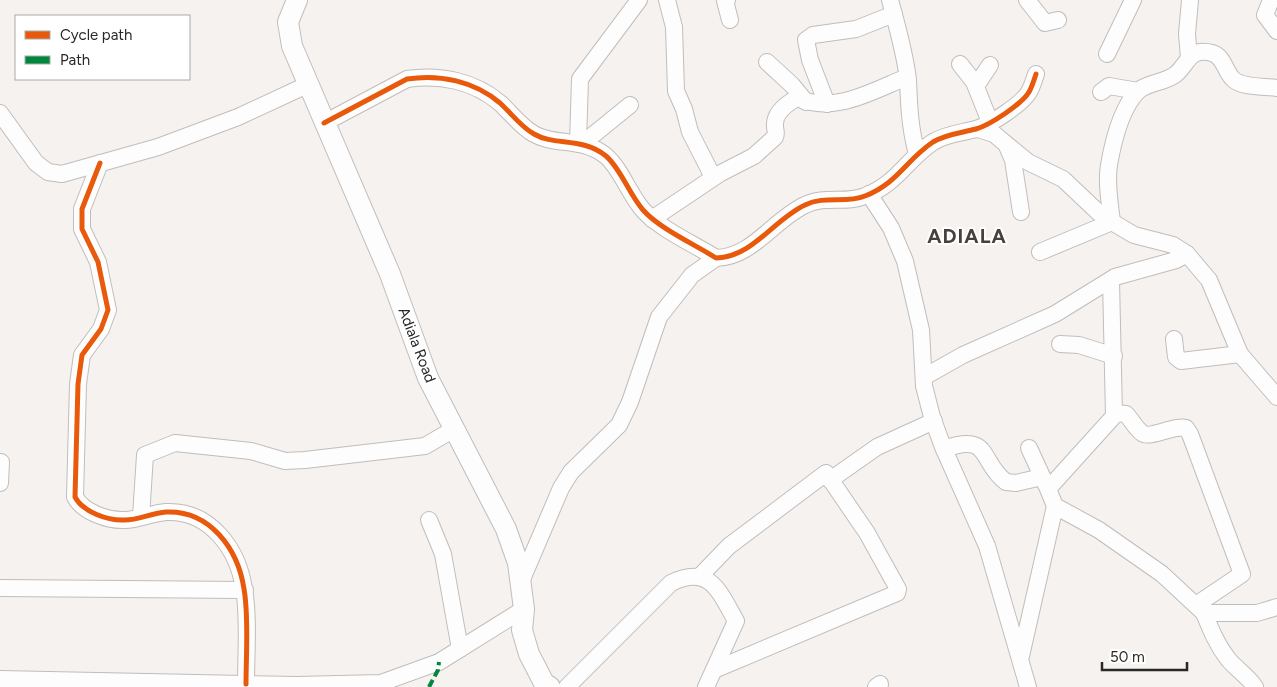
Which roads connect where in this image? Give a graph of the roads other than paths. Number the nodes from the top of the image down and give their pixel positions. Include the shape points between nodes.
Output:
1 (297, 0) edge
2 (639, 0) edge
3 (668, 0) edge
4 (727, 0) edge
5 (1027, 0) edge
6 (1134, 0) edge
7 (1190, 0) edge
8 (1271, 0) edge
9 (894, 4) edge
10 (730, 20) dead end
11 (1058, 20) dead end
12 (1277, 31) edge
13 (1107, 54) dead end
14 (1189, 58) junction
15 (768, 62) dead end
16 (960, 64) dead end
17 (990, 66) dead end
18 (1036, 74) dead end
19 (907, 77) junction
20 (307, 85) junction
21 (976, 86) junction
22 (1277, 88) edge
23 (1101, 92) dead end
24 (1138, 92) junction
25 (806, 102) junction
26 (828, 104) junction
27 (630, 105) dead end
28 (0, 113) edge
29 (324, 123) junction
30 (984, 125) junction
31 (580, 144) junction
32 (1006, 144) junction
33 (917, 154) junction
34 (100, 163) junction
35 (713, 178) junction
36 (869, 194) junction
37 (1021, 212) dead end
38 (652, 219) junction
39 (1112, 222) junction
40 (1040, 252) dead end
41 (1187, 254) junction
42 (716, 258) junction
43 (1111, 280) junction
44 (1174, 339) dead end
45 (1060, 344) dead end
46 (1240, 354) junction
47 (1114, 356) junction
48 (924, 377) junction
49 (1277, 397) edge
50 (1115, 413) junction
51 (934, 421) junction
52 (454, 429) junction
53 (1029, 448) dead end
54 (944, 450) junction
55 (1, 462) edge
56 (830, 480) junction
57 (0, 483) edge
58 (1045, 483) junction
59 (1055, 506) junction
60 (141, 517) junction
61 (429, 520) dead end
62 (700, 576) junction
63 (520, 584) junction
64 (0, 588) edge
65 (244, 590) junction
66 (1277, 607) edge
67 (524, 609) junction
68 (1200, 609) junction
69 (460, 649) junction
70 (1020, 658) junction
71 (714, 670) junction
72 (0, 679) edge
73 (246, 684) junction
74 (295, 686) edge
75 (550, 687) edge
76 (567, 687) edge
77 (706, 687) edge
78 (1028, 687) edge
79 (1255, 687) edge

1 - 20 main road, Adiala Road via 288,22 292,46
2 - 31 street via 580,80
3 - 35 street via 674,27 676,91 690,132
4 - 10 street
5 - 11 street via 1045,23
6 - 13 street
7 - 14 street
8 - 12 street via 1265,15
9 - 19 street
9 - 26 street via 856,29 813,35 806,40 810,60
14 - 22 street via 1200,53 1213,53 1220,57 1233,79 1240,83
14 - 24 street via 1168,80
15 - 25 street
16 - 21 street
17 - 21 street
18 - 30 street via 1029,93 1022,101
19 - 26 street via 843,102
19 - 33 street via 910,123
20 - 29 main road, Adiala Road
20 - 34 street via 238,117 158,147
21 - 30 street
23 - 24 street via 1109,86
24 - 39 street via 1119,128 1109,166
25 - 26 street
25 - 35 street via 797,98 789,102 775,122 776,137 754,156
27 - 31 street
28 - 34 street via 36,162 48,172 62,174
29 - 31 street via 407,79 450,79 471,85 491,97 535,135
29 - 52 main road, Adiala Road via 390,274 428,378
30 - 32 street
30 - 33 street via 944,137
31 - 38 street via 607,157 628,191
32 - 37 street via 1013,160
32 - 39 street via 1028,162 1063,179
33 - 36 street via 890,183
34 - 60 street via 82,209 82,229 98,262 108,310 101,329 82,356 74,490 77,500 93,512 125,520
35 - 38 street
36 - 42 street via 848,199 824,199 805,205 738,255
36 - 48 street via 891,228 905,261 921,330
38 - 42 street
39 - 40 street
39 - 41 street via 1134,235 1173,246
41 - 43 street
41 - 46 street via 1209,280
42 - 63 street via 692,275 659,317 620,425 571,472
43 - 47 street
43 - 48 street via 1055,314 963,355
44 - 46 street via 1176,357 1181,361
45 - 47 street via 1079,344
46 - 49 street
47 - 50 street
48 - 51 street
50 - 58 street
50 - 68 street via 1126,414 1147,435 1178,426 1186,428 1190,434 1242,574
51 - 54 street
51 - 56 street via 877,447
52 - 60 street via 425,446 305,460 285,461 251,451 175,443 145,455
52 - 63 main road, Adiala Road via 506,529 518,563
53 - 58 street
54 - 58 street via 961,443 977,447 1006,482
54 - 70 street via 986,546
55 - 57 street
56 - 62 street via 826,473 822,474 729,546
56 - 71 street via 867,533 898,589 897,593
58 - 59 street
59 - 68 street via 1099,530 1154,568
59 - 70 street
60 - 65 street via 172,512 196,516 215,529 237,561
61 - 69 street via 443,554
62 - 71 street via 711,582 736,622
62 - 76 street via 684,577 671,583
63 - 67 main road, Adiala Road
64 - 65 street
65 - 73 street
66 - 68 street via 1257,612
67 - 69 street
67 - 75 main road, Adiala Road via 522,630 529,654
68 - 79 street via 1229,661
69 - 74 street via 439,662 381,683
70 - 78 street
71 - 77 street
72 - 73 street
73 - 74 street

